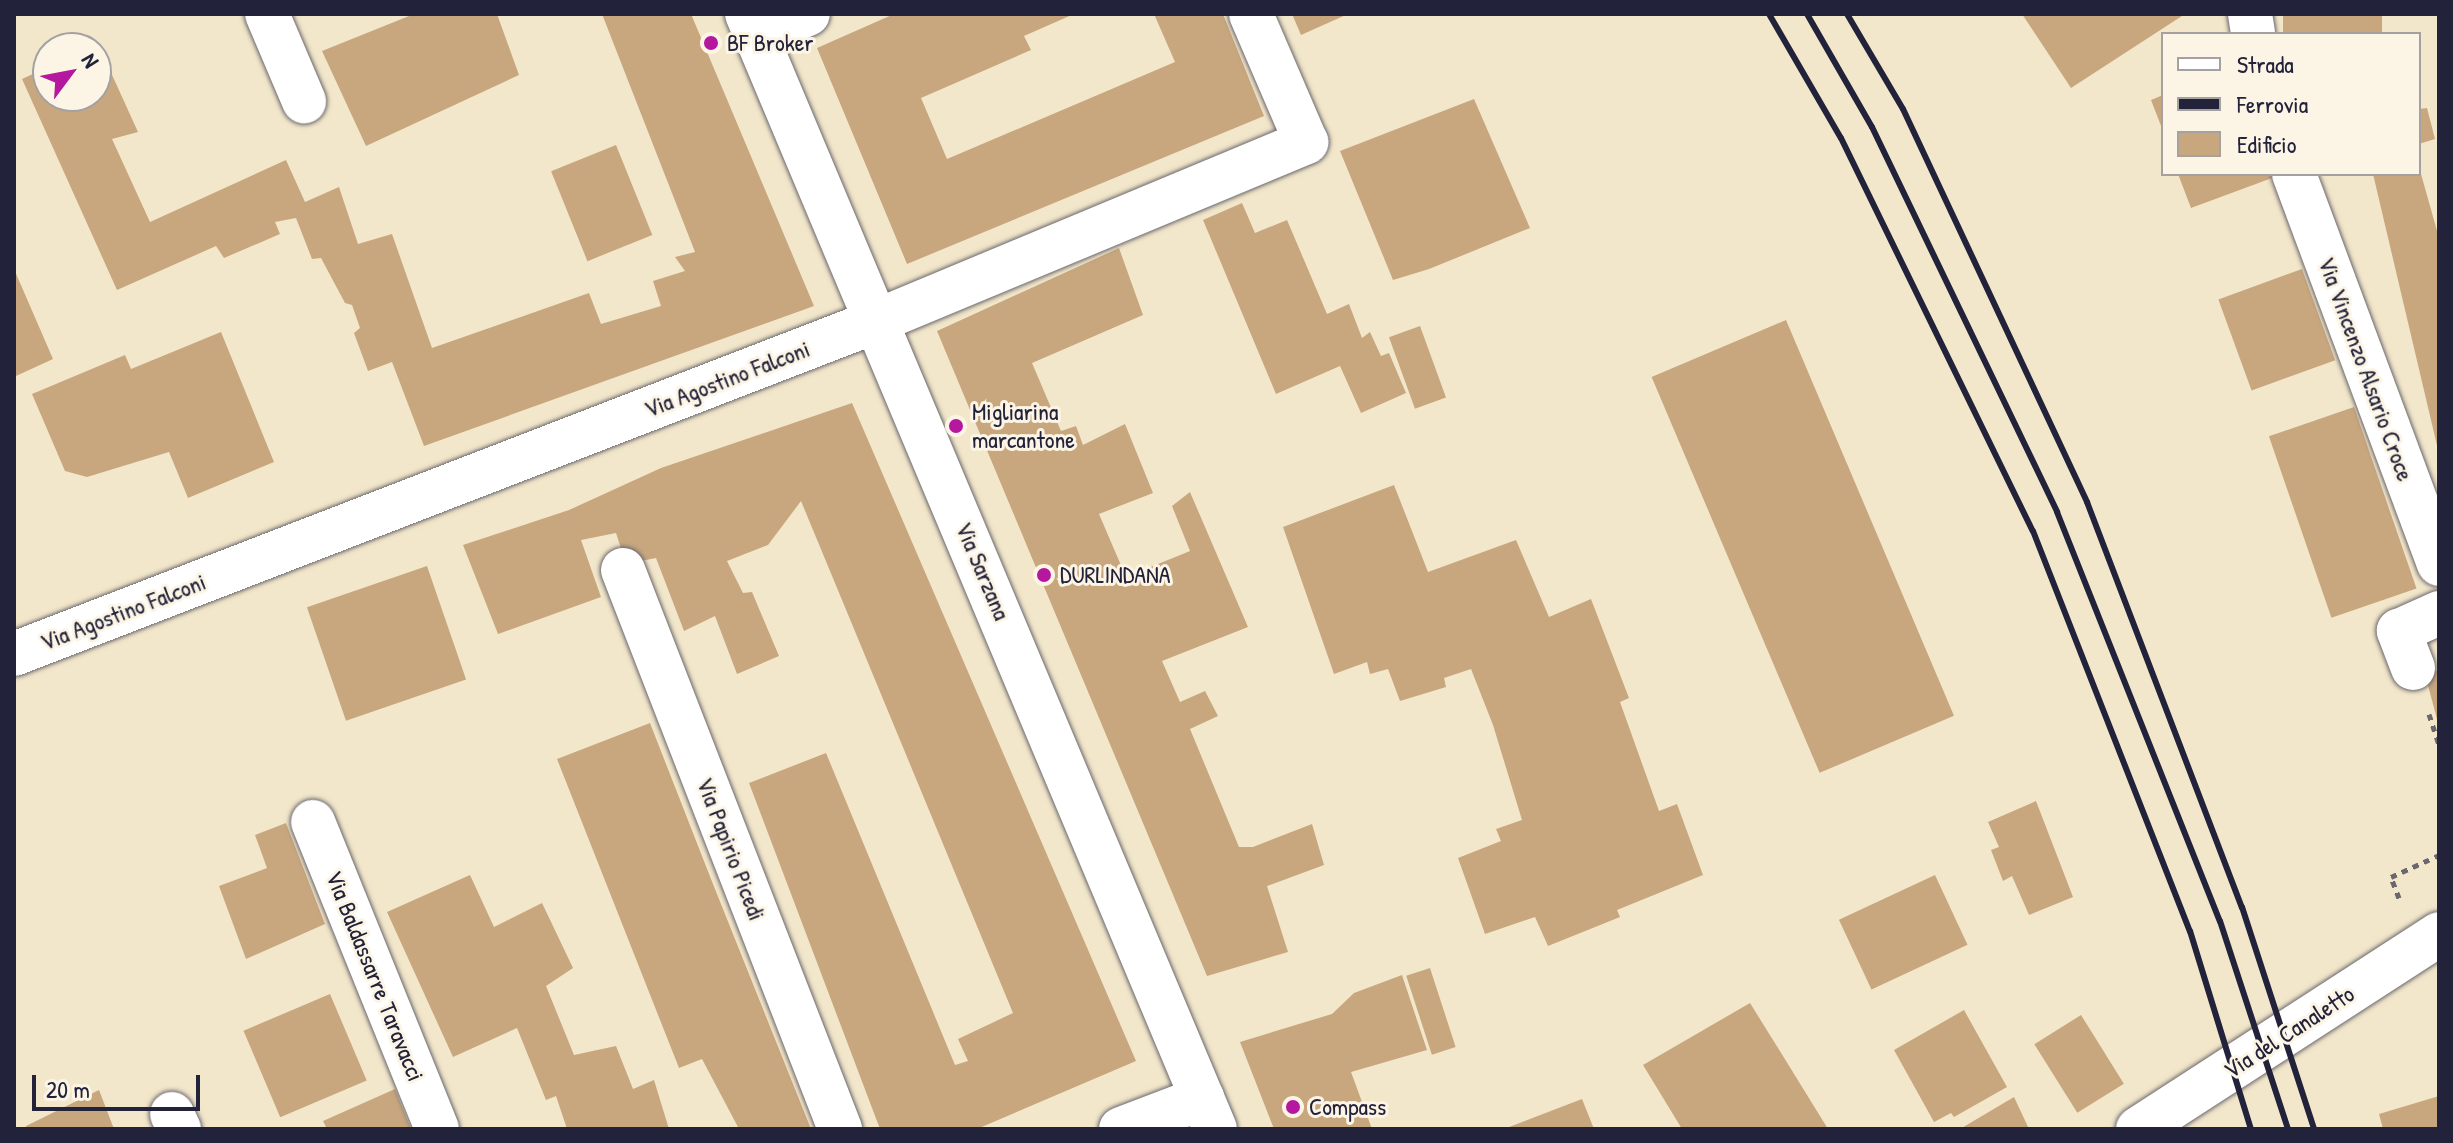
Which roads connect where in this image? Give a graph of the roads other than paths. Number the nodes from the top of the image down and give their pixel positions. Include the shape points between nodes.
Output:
1 (267, 14) edge
2 (808, 14) edge
3 (1251, 14) edge
4 (753, 25) edge
5 (304, 101) dead end
6 (2295, 176) edge
7 (879, 320) junction
8 (2439, 564) edge
9 (623, 570) dead end
10 (2439, 613) edge
11 (14, 654) edge
12 (2413, 668) dead end
13 (313, 822) dead end
14 (2439, 934) edge
15 (1208, 1114) edge
16 (437, 1129) edge
17 (840, 1129) edge
18 (1121, 1129) edge
19 (2138, 1129) edge

1 - 5 street
2 - 4 street
3 - 7 street, Via Agostino Falconi via 1306,142
4 - 7 street, Via Sarzana
6 - 8 street, Via Vincenzo Alsario Croce
7 - 11 street, Via Agostino Falconi
7 - 15 street, Via Sarzana
9 - 17 street, Via Papirio Picedi
10 - 12 street via 2399,631
13 - 16 street, Via Baldassarre Taravacci
14 - 19 street, Via del Canaletto
15 - 18 street

